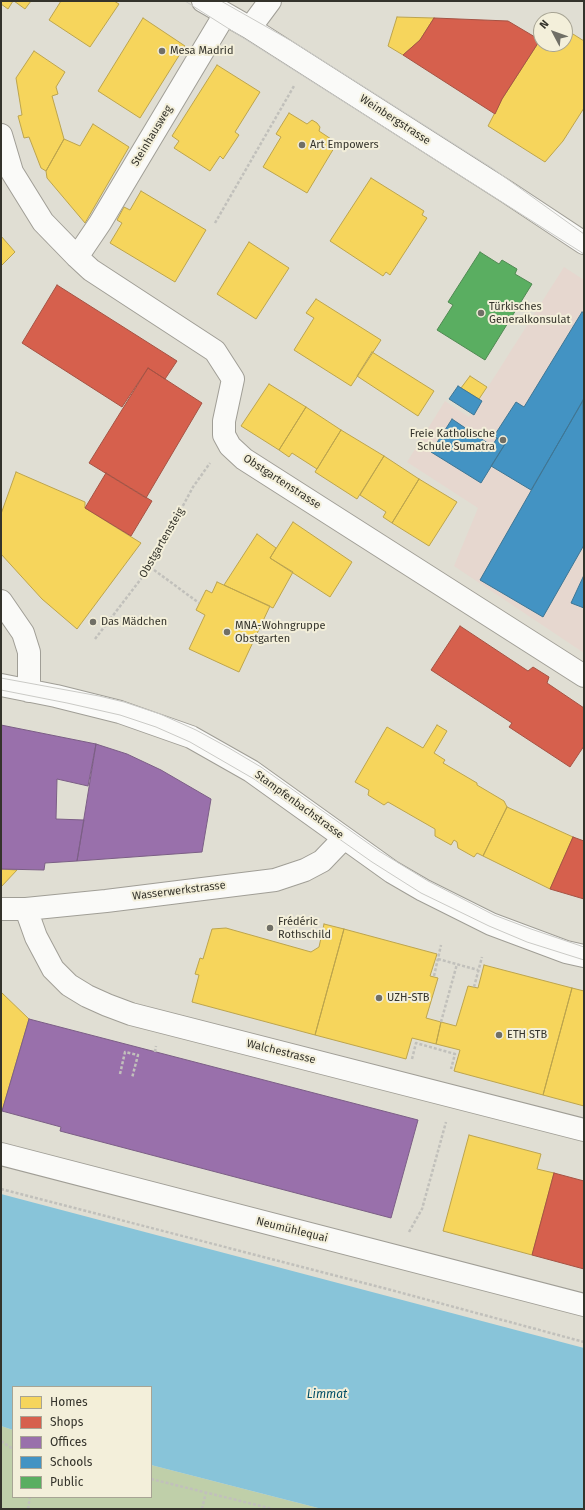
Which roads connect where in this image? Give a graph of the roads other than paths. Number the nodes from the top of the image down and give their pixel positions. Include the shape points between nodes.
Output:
1 (203, 1) edge
2 (270, 1) edge
3 (225, 14) junction
4 (250, 28) junction
5 (1, 135) edge
6 (584, 243) edge
7 (77, 257) junction
8 (1, 601) edge
9 (584, 676) edge
10 (1, 685) edge
11 (29, 691) junction
12 (344, 838) junction
13 (1, 909) edge
14 (26, 909) junction
15 (584, 956) edge
16 (584, 1130) edge
17 (1, 1154) edge
18 (584, 1305) edge

1 - 3 street, Weinbergstrasse
2 - 4 street
3 - 4 street, Weinbergstrasse
3 - 7 street, Steinhausweg via 100,224
4 - 6 street, Weinbergstrasse
5 - 7 street, Obstgartenstrasse via 12,172 43,222
7 - 9 street, Obstgartenstrasse via 92,270 215,352 233,379 224,421 224,435 230,446 244,459
8 - 11 street via 23,633 29,652
10 - 11 street, Stampfenbachstrasse
11 - 12 street, Stampfenbachstrasse via 120,712 191,737 251,771
12 - 14 street, Wasserwerkstrasse via 322,861 275,880
12 - 15 street, Stampfenbachstrasse via 392,872 491,924 566,952
13 - 14 street, Wasserwerkstrasse
14 - 16 street, Walchestrasse via 36,937 53,969 69,985 87,996 131,1014
17 - 18 street, Neumühlequai

